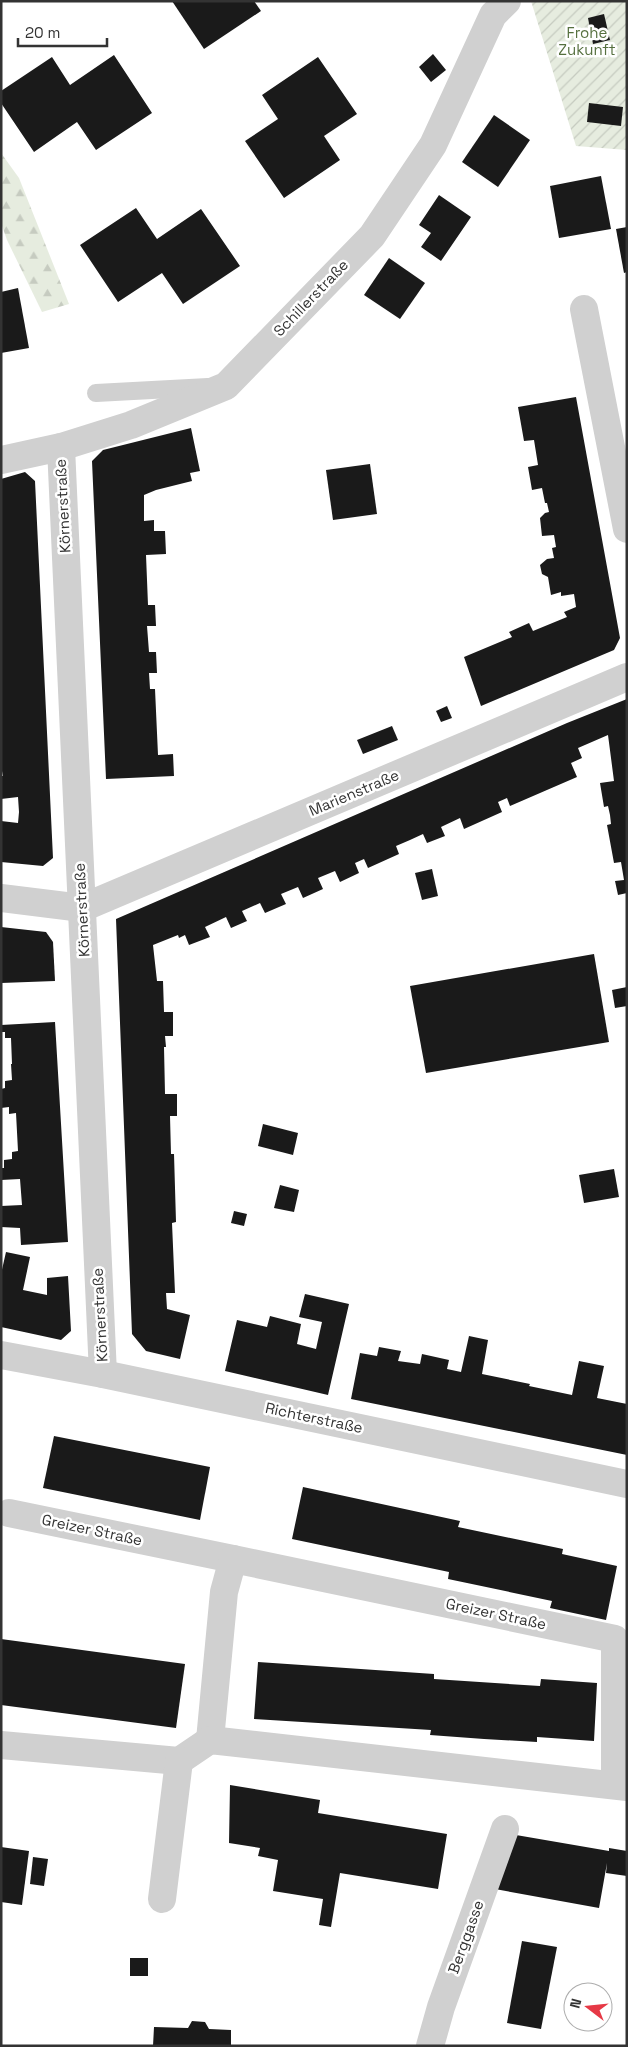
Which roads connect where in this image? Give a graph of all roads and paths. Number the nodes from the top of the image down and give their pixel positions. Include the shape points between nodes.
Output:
1 (507, 1) edge
2 (584, 309) dead end
3 (226, 386) junction
4 (96, 393) dead end
5 (61, 447) junction
6 (1, 460) edge
7 (627, 529) edge
8 (627, 677) edge
9 (1, 898) edge
10 (82, 908) junction
11 (1, 1355) edge
12 (102, 1374) junction
13 (627, 1484) edge
14 (10, 1513) dead end
15 (233, 1560) junction
16 (210, 1740) junction
17 (1, 1746) edge
18 (179, 1761) junction
19 (621, 1786) edge
20 (505, 1829) dead end
21 (162, 1898) dead end
22 (430, 2046) edge

1 - 3 street, Schillerstraße via 493,15 433,145 372,236
2 - 7 street
3 - 4 lane
3 - 5 street, Schillerstraße via 131,425
5 - 6 street, Schillerstraße
5 - 10 street, Körnerstraße
8 - 10 street, Marienstraße
9 - 10 street
10 - 12 street, Körnerstraße
11 - 12 street, Richterstraße
12 - 13 street, Richterstraße
14 - 15 street, Greizer Straße
15 - 16 street via 224,1592
15 - 19 street, Greizer Straße via 614,1639
16 - 18 street
16 - 19 street, Greizer Straße
17 - 18 street
18 - 21 street
20 - 22 street, Berggasse

